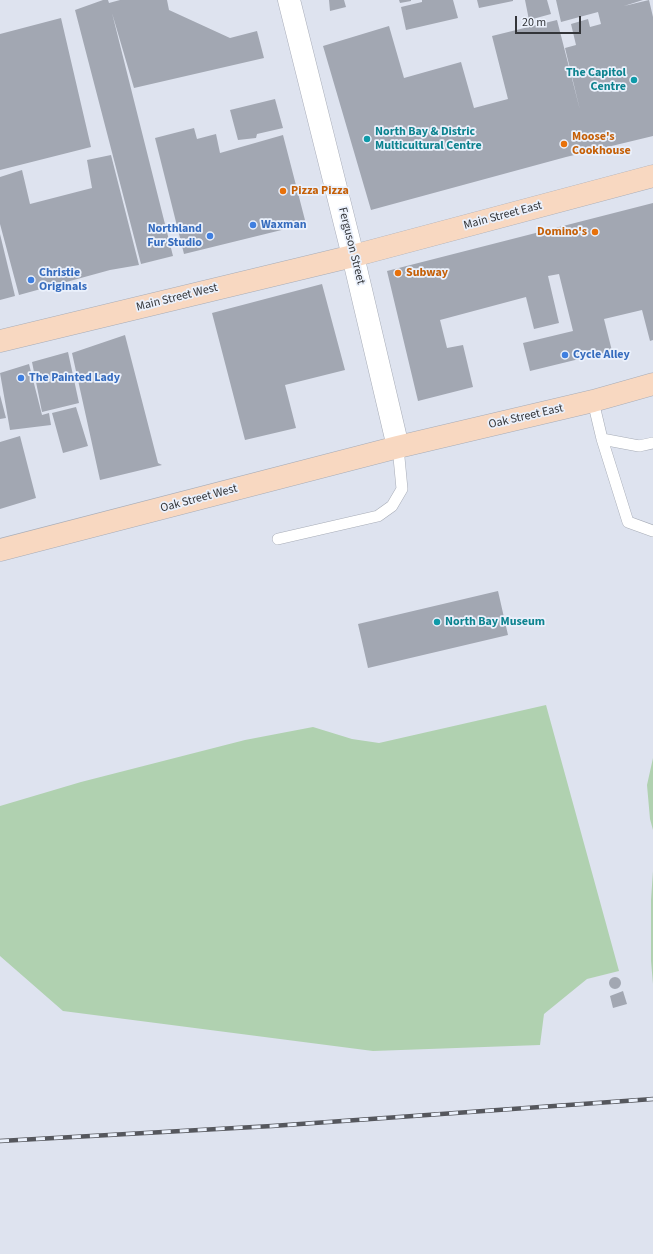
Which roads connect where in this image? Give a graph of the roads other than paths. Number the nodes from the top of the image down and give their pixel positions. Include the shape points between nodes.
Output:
1 (289, 0) edge
2 (653, 176) edge
3 (353, 256) junction
4 (0, 341) edge
5 (653, 384) edge
6 (593, 401) junction
7 (602, 439) junction
8 (653, 443) edge
9 (398, 447) junction
10 (653, 531) edge
11 (278, 539) dead end
12 (0, 550) edge

1 - 3 street, Ferguson Street
2 - 3 street, Main Street East
3 - 4 street, Main Street West
3 - 9 street, Ferguson Street
5 - 6 street, Oak Street East
6 - 7 lane
6 - 9 street, Oak Street East
7 - 8 lane via 638,446
7 - 10 lane via 628,522
9 - 11 lane via 402,489 392,506 378,516
9 - 12 street, Oak Street West

